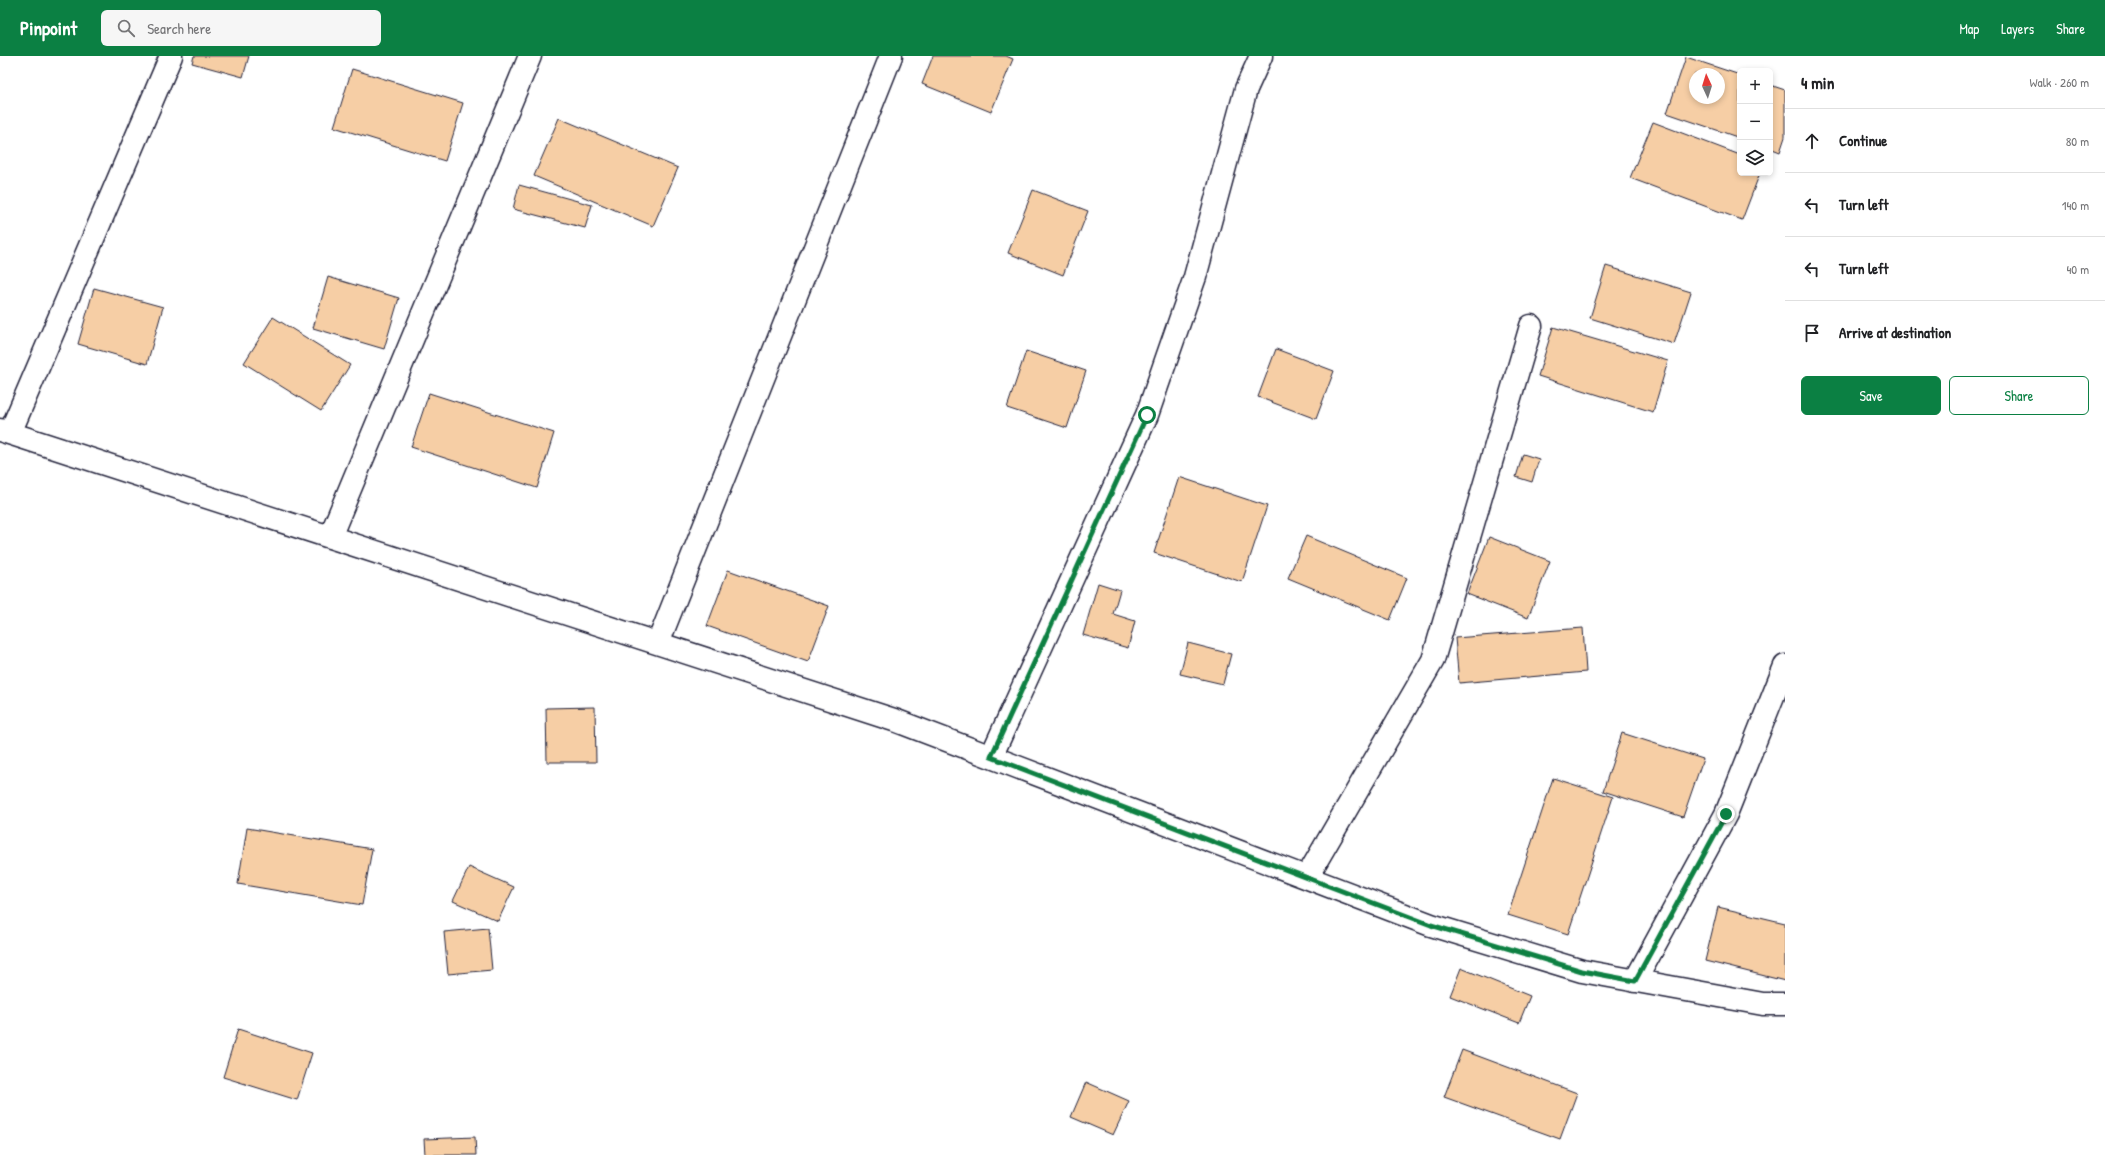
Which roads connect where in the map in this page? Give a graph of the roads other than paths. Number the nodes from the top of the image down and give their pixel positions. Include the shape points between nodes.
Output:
1 (171, 56) edge
2 (530, 56) edge
3 (891, 56) edge
4 (1261, 56) edge
5 (1531, 326) dead end
6 (5, 431) edge
7 (330, 537) junction
8 (658, 643) junction
9 (1785, 666) edge
10 (991, 757) junction
11 (1307, 877) junction
12 (1635, 981) junction
13 (1785, 1004) edge

1 - 6 street
2 - 7 street
3 - 8 street
4 - 10 street via 1246,89 1196,277 1147,415
5 - 11 street via 1433,660
6 - 7 street
7 - 8 street
8 - 10 street via 897,721
9 - 12 street via 1726,814
10 - 11 street
11 - 12 street via 1431,925 1582,971
12 - 13 street via 1763,1004

